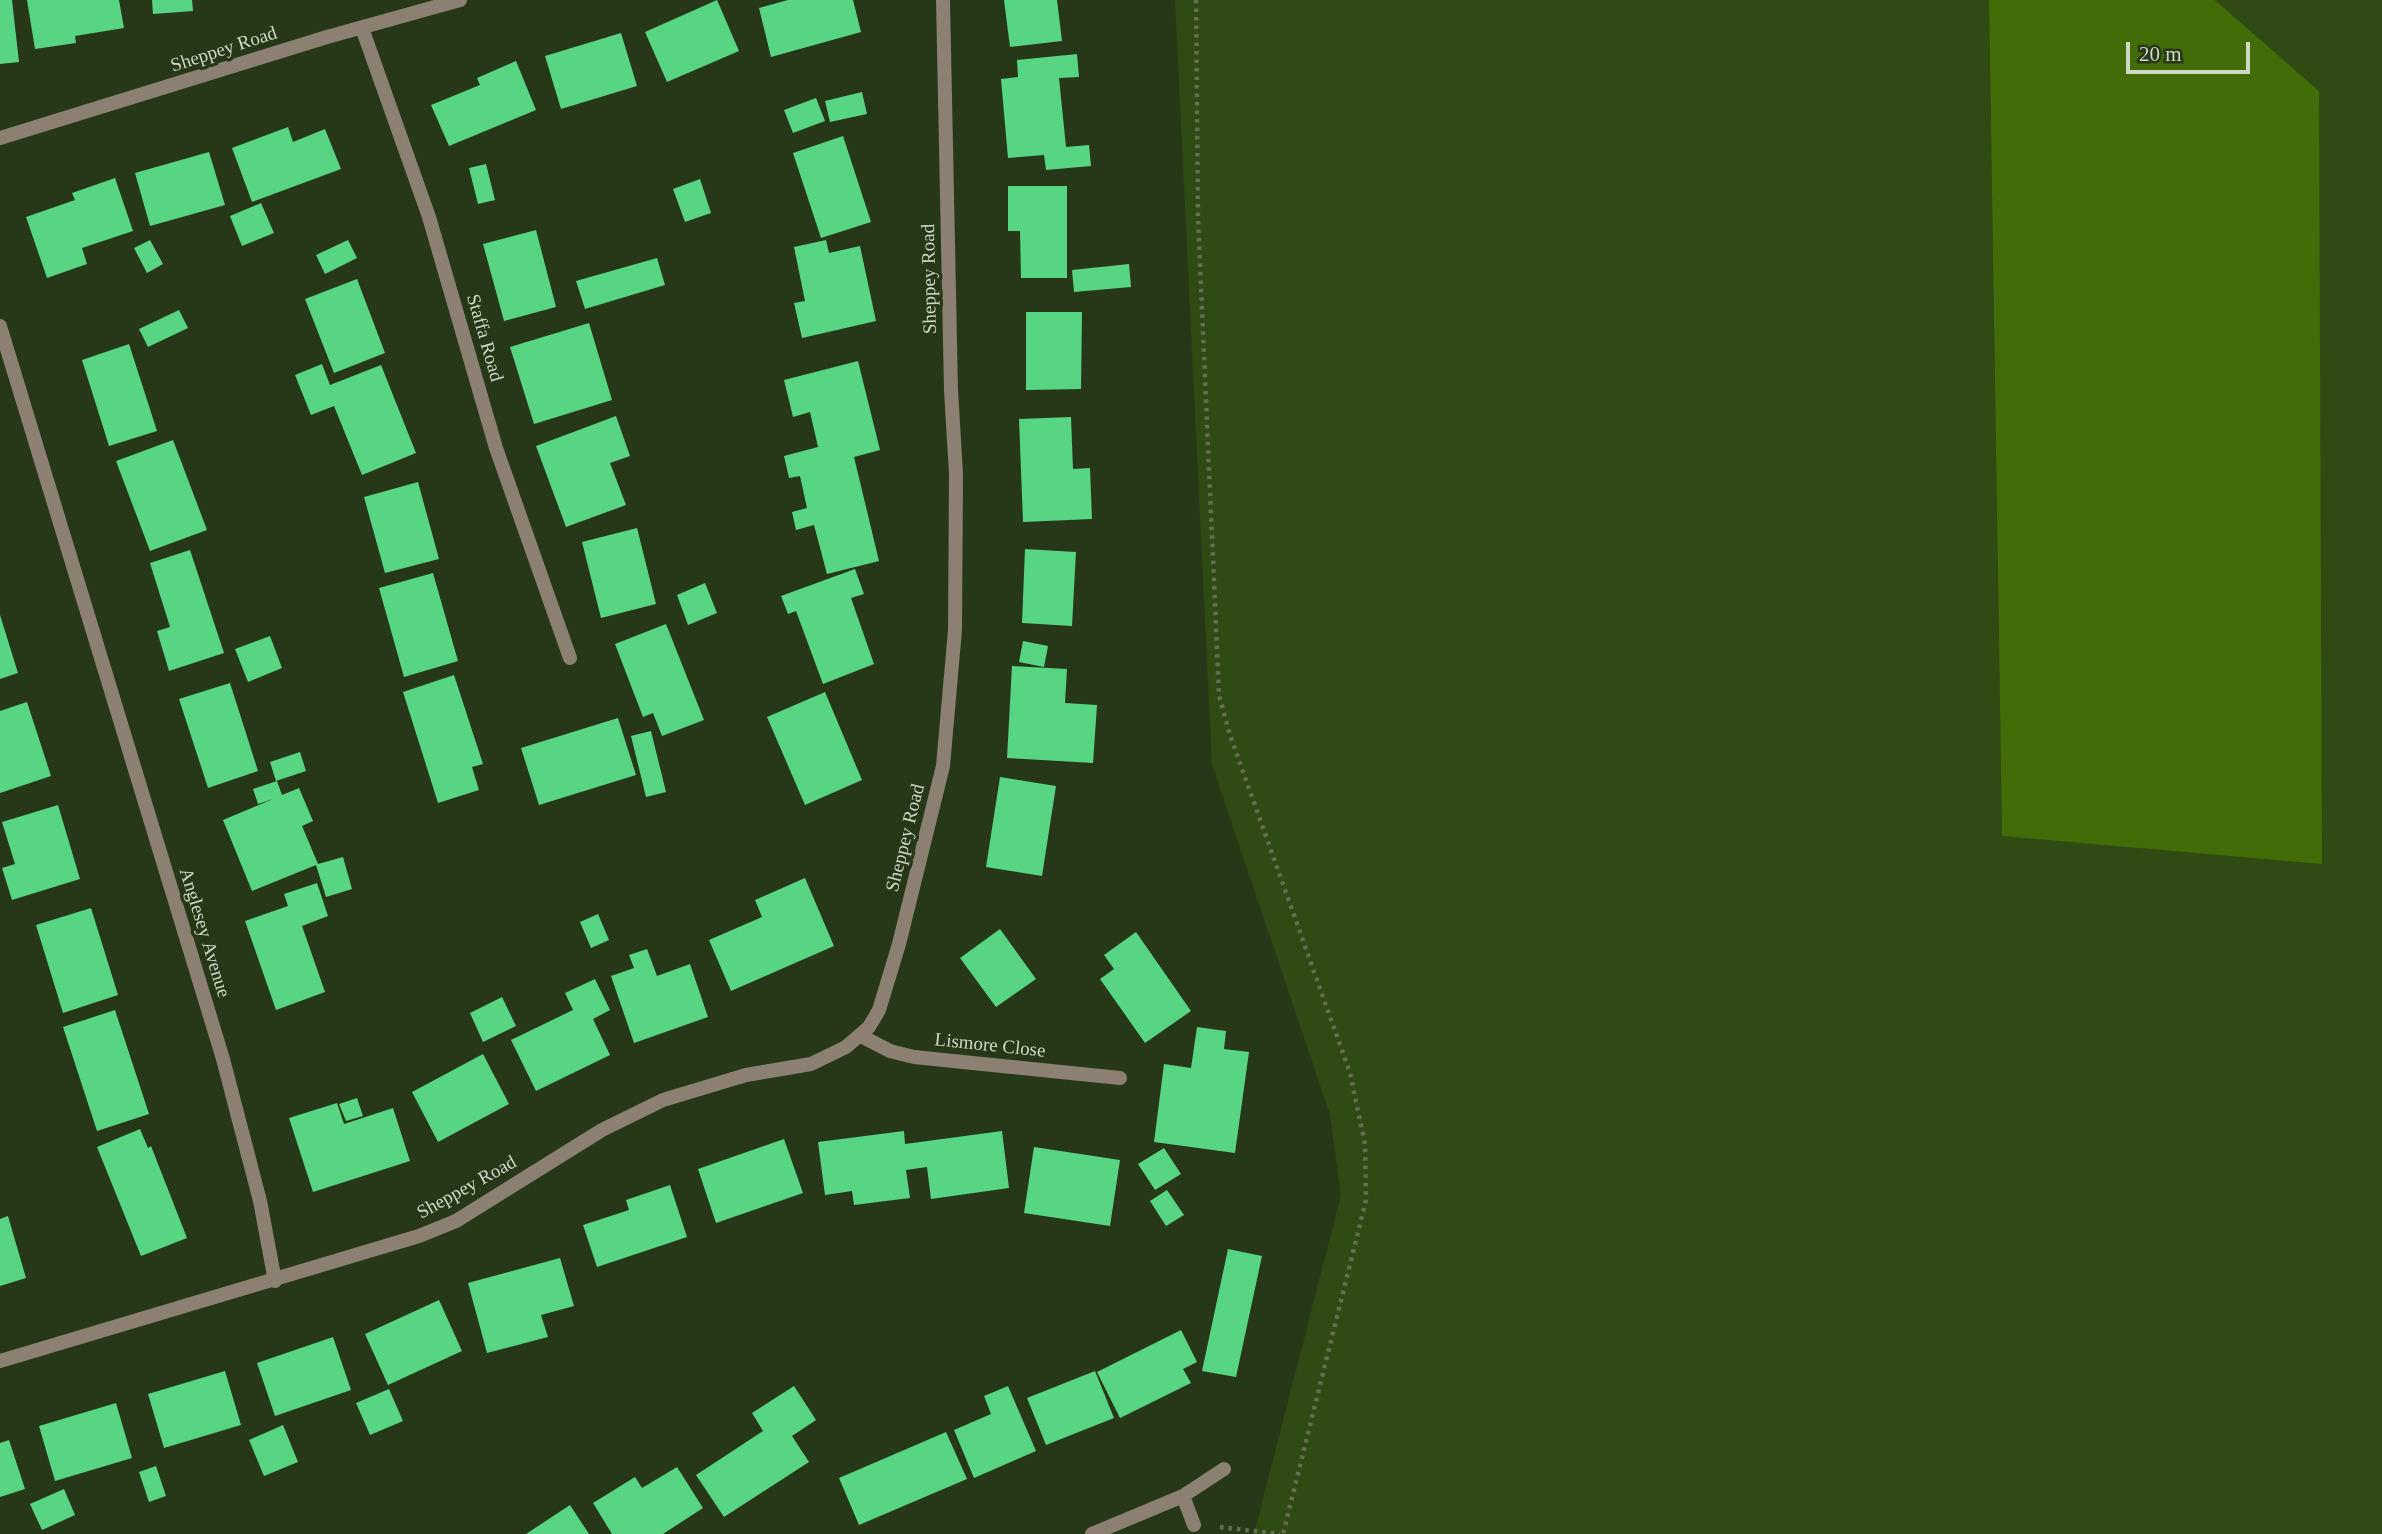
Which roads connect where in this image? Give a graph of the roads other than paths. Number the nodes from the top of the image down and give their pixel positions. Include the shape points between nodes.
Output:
1 (460, 0) edge
2 (943, 0) edge
3 (362, 28) junction
4 (0, 138) edge
5 (0, 326) edge
6 (570, 658) dead end
7 (861, 1036) junction
8 (1120, 1079) dead end
9 (275, 1281) junction
10 (0, 1361) edge
11 (1224, 1469) dead end
12 (1183, 1496) junction
13 (1194, 1525) road end
14 (1092, 1534) edge

1 - 3 street, Sheppey Road
2 - 7 street, Sheppey Road via 956,474 953,653 943,766 923,853 879,1010
3 - 4 street, Sheppey Road
3 - 6 street, Staffa Road via 429,217 496,449
5 - 9 street, Anglesey Avenue via 223,1059 260,1201
7 - 8 street, Lismore Close via 914,1057
7 - 9 street, Sheppey Road via 811,1064 746,1075 663,1100 602,1130 456,1220 419,1237
9 - 10 street
11 - 12 street
12 - 13 street
12 - 14 street

